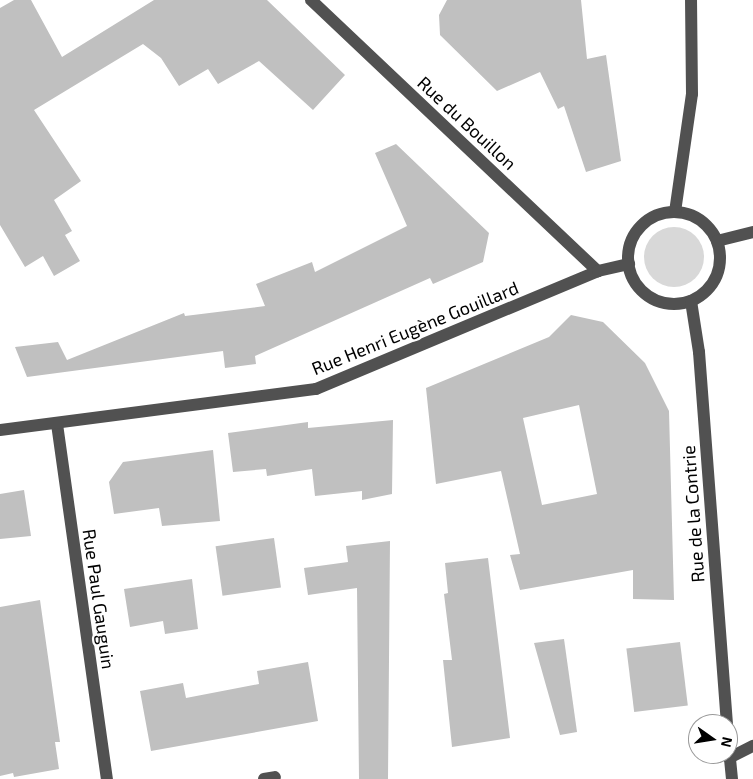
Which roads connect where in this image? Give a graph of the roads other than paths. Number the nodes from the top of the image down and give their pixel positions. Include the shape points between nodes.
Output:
1 (312, 0) edge
2 (691, 0) edge
3 (676, 212) junction
4 (753, 232) edge
5 (717, 241) junction
6 (629, 264) junction
7 (598, 271) junction
8 (691, 301) junction
9 (57, 424) junction
10 (0, 430) edge
11 (726, 714) edge
12 (753, 746) edge
13 (738, 754) edge
14 (730, 764) edge
15 (107, 779) edge
16 (732, 779) edge

1 - 7 street, Rue du Bouillon
2 - 3 street via 692,94
3 - 5 street via 700,219
3 - 6 street via 657,215 640,226 631,241
4 - 5 street
5 - 8 street via 720,258 716,279 705,293
6 - 7 street, Rue Henri Eugène Gouillard
6 - 8 street via 634,280 650,297 671,304
7 - 9 street, Rue Henri Eugène Gouillard via 316,389
8 - 11 street, Rue de la Contrie via 699,352
9 - 10 street, Rue Henri Eugène Gouillard
9 - 15 street, Rue Paul Gauguin
12 - 13 street
14 - 16 street

